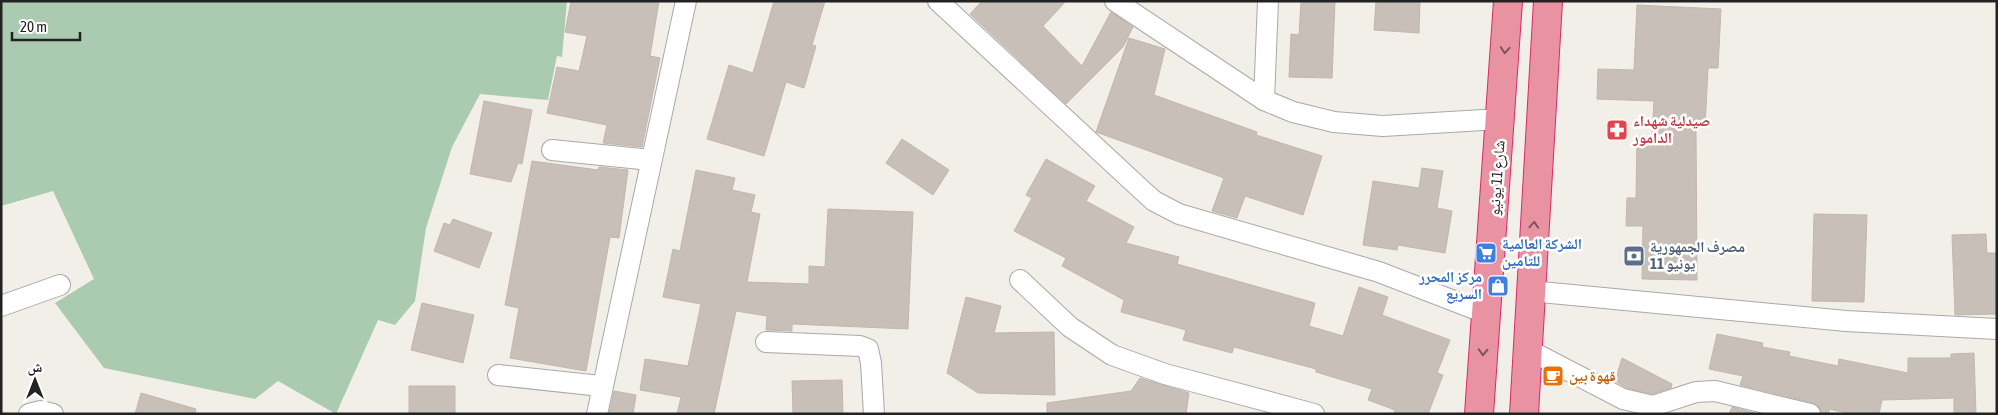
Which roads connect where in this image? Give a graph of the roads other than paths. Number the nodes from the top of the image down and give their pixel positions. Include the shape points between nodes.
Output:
1 (686, 1) edge
2 (938, 1) edge
3 (1115, 1) edge
4 (1268, 1) edge
5 (1508, 1) edge
6 (1548, 1) edge
7 (1264, 100) junction
8 (1500, 119) junction
9 (552, 150) dead end
10 (651, 160) junction
11 (1020, 280) dead end
12 (60, 286) dead end
13 (1530, 291) junction
14 (1, 306) edge
15 (1485, 314) junction
16 (1997, 328) edge
17 (766, 342) dead end
18 (1527, 349) junction
19 (498, 375) dead end
20 (601, 386) junction
21 (1525, 411) edge
22 (29, 414) edge
23 (53, 414) edge
24 (597, 414) edge
25 (874, 414) edge
26 (1314, 414) edge
27 (1479, 414) edge
28 (1810, 414) edge

1 - 10 street
2 - 15 street via 1144,192 1169,209 1379,272
3 - 7 street
4 - 7 street
5 -> 8 highway, شارع 11 يونيو
13 -> 6 highway
7 - 8 street via 1293,112 1334,122 1383,126
8 - 15 highway, شارع 11 يونيو
9 - 10 street
10 - 20 street
11 - 26 street via 1070,326 1112,355 1165,374
12 - 14 street
13 - 16 street via 1846,321
13 - 18 highway
15 -> 27 highway, شارع 11 يونيو
17 - 25 street via 868,349 872,363
18 - 21 highway
18 - 28 street via 1638,404 1653,406 1696,392 1715,391
19 - 20 street
20 - 24 street
22 - 23 street via 41,411

